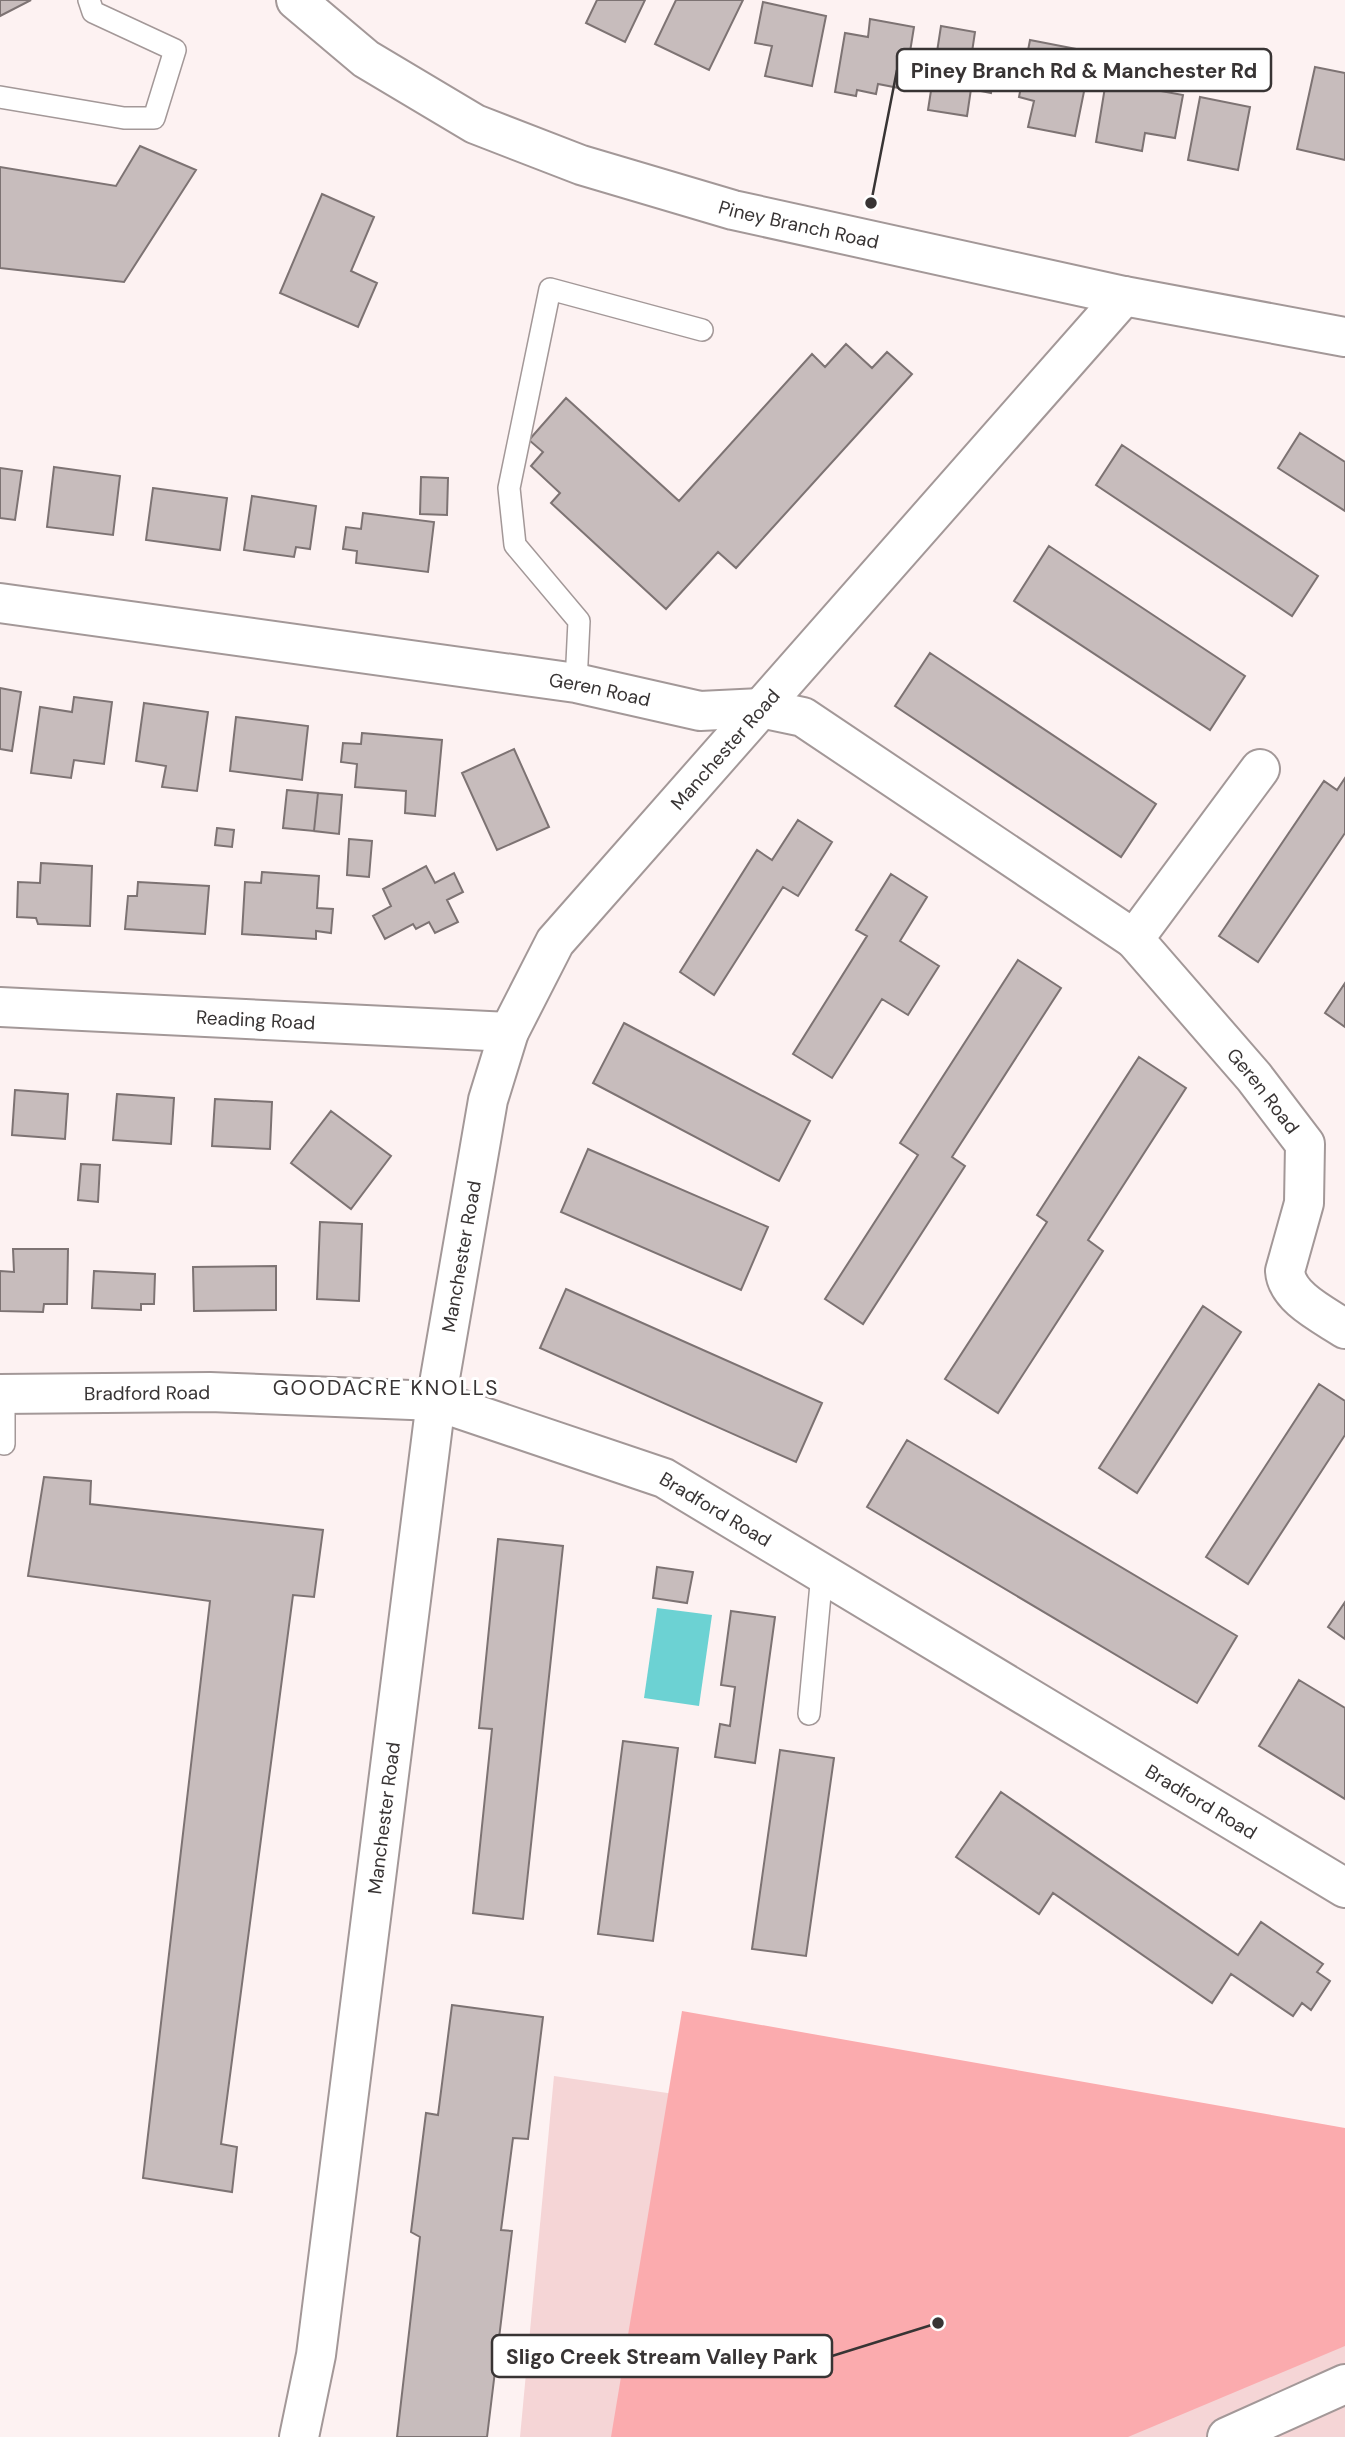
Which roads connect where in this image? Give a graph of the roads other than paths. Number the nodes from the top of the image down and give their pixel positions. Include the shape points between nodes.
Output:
1 (89, 0) edge
2 (296, 0) edge
3 (0, 97) edge
4 (1124, 296) junction
5 (702, 330) dead end
6 (1345, 337) edge
7 (0, 603) edge
8 (576, 683) junction
9 (761, 708) junction
10 (1261, 769) dead end
11 (1134, 939) junction
12 (0, 1007) edge
13 (509, 1032) junction
14 (1345, 1329) edge
15 (2, 1394) edge
16 (436, 1401) junction
17 (4, 1444) dead end
18 (822, 1573) junction
19 (809, 1714) dead end
20 (1345, 1888) edge
21 (1345, 2384) edge
22 (299, 2437) edge
23 (1227, 2437) edge

1 - 3 lane via 93,12 175,50 154,118 124,118
2 - 4 street, Piney Branch Road via 366,59 475,124 581,165 733,210
4 - 6 street, Piney Branch Road
4 - 9 street, Manchester Road
5 - 8 lane via 550,289 509,488 515,545 579,621
7 - 8 street, Geren Road
8 - 9 street, Geren Road via 700,711
9 - 11 street, Geren Road via 803,717
9 - 13 street, Manchester Road via 555,942
10 - 11 street
11 - 14 street, Geren Road via 1306,1144 1304,1203 1286,1281 1293,1292
12 - 13 street, Reading Road
13 - 16 street, Manchester Road via 488,1100
15 - 16 street, Bradford Road via 210,1392
15 - 17 lane
16 - 18 street, Bradford Road via 664,1478
16 - 22 street, Manchester Road via 316,2355
18 - 19 lane
18 - 20 street, Bradford Road
21 - 23 street

